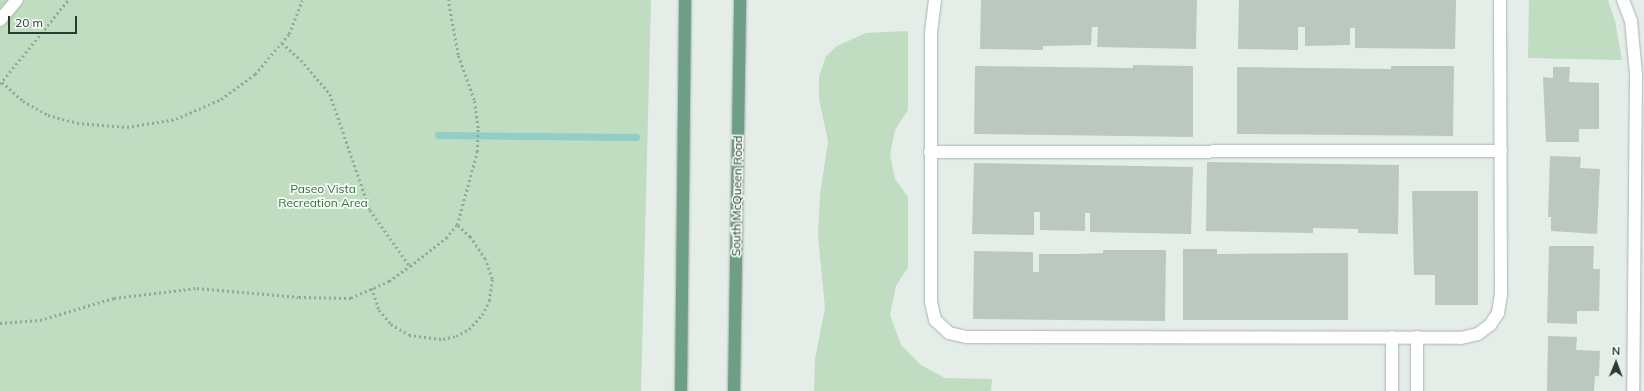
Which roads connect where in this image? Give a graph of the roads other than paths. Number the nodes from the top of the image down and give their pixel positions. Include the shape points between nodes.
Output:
1 (17, 0) edge
2 (686, 0) edge
3 (740, 0) edge
4 (935, 0) edge
5 (1500, 0) edge
6 (1623, 0) edge
7 (0, 20) edge
8 (1501, 151) junction
9 (930, 152) junction
10 (1392, 337) junction
11 (1417, 337) junction
12 (681, 391) edge
13 (734, 391) edge
14 (1392, 391) edge
15 (1417, 391) edge
16 (1633, 391) edge

1 - 7 street
2 - 12 main road
3 - 13 main road, South McQueen Road
4 - 9 street via 931,34
5 - 8 street
6 - 16 street via 1631,21 1636,74
8 - 9 street
8 - 11 street via 1498,313 1490,325 1478,334 1461,338
9 - 10 street via 931,302 935,320 949,333 967,337
10 - 11 street
10 - 14 street
11 - 15 street

